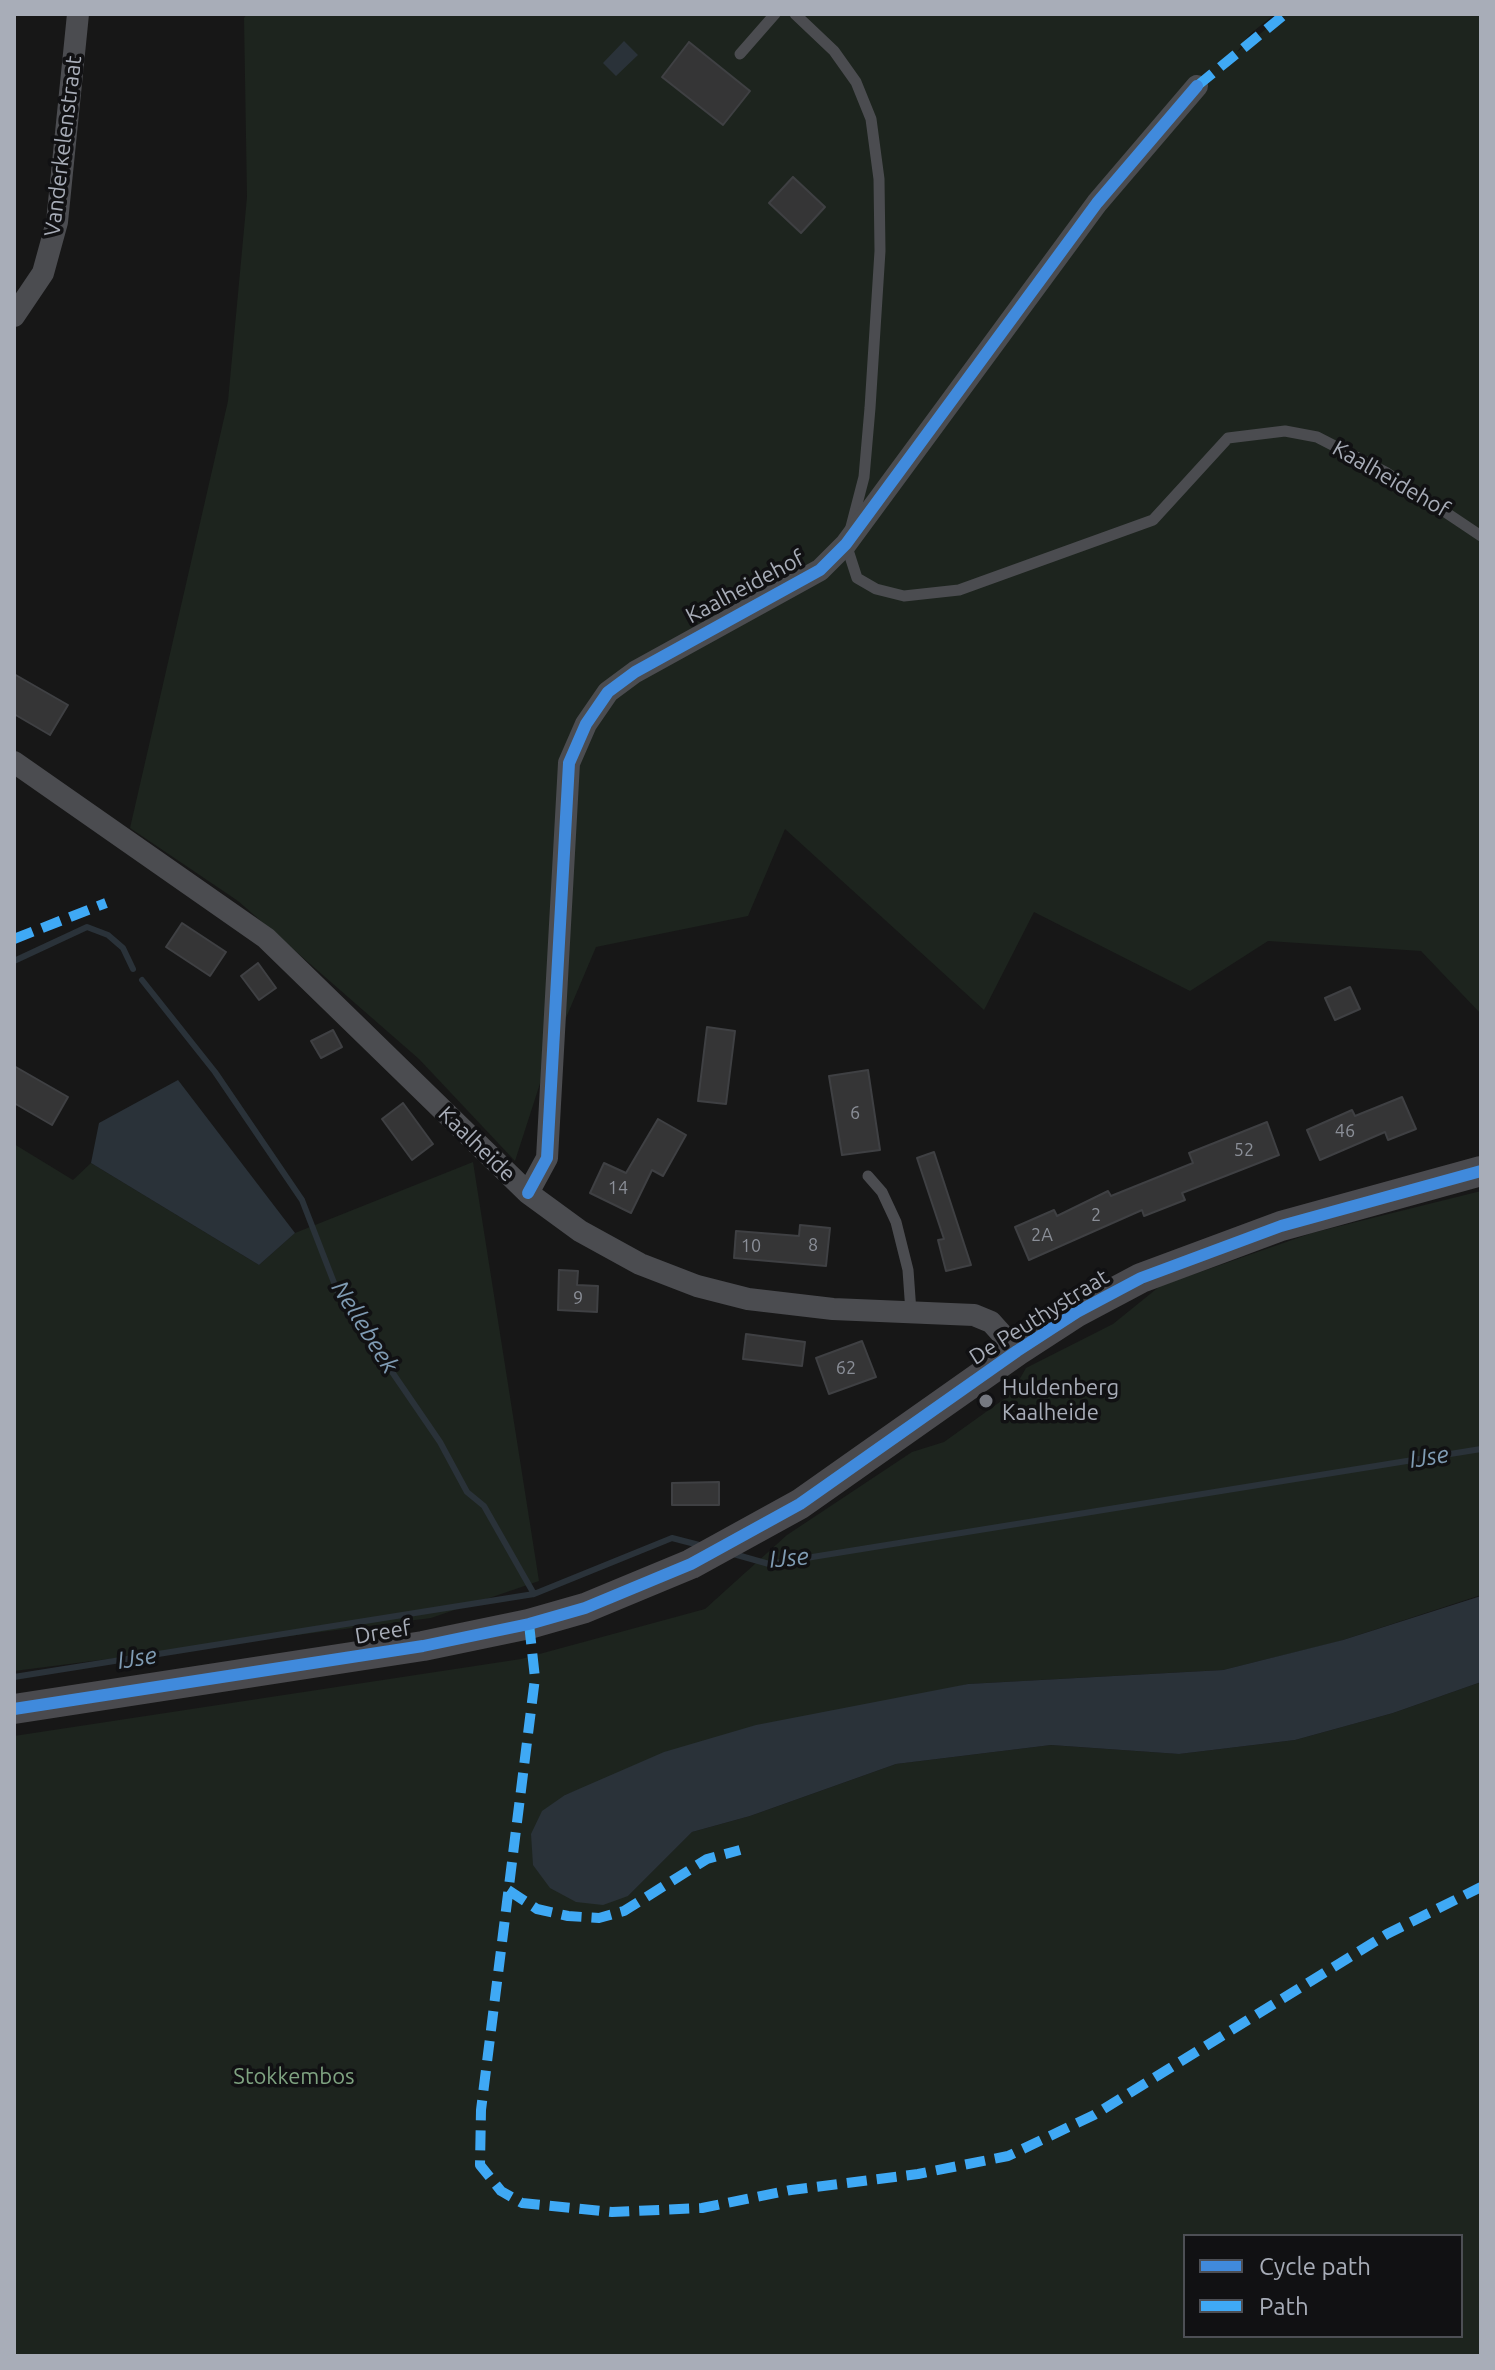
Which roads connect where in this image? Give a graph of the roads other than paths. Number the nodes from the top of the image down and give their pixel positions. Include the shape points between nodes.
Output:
1 (78, 14) edge
2 (775, 14) edge
3 (795, 14) edge
4 (740, 54) dead end
5 (1197, 86) dead end
6 (14, 316) edge
7 (1481, 536) edge
8 (846, 544) junction
9 (14, 762) edge
10 (1481, 1171) edge
11 (868, 1176) dead end
12 (528, 1193) junction
13 (911, 1312) junction
14 (1017, 1351) junction
15 (743, 1536) joint
16 (14, 1709) edge

1 - 6 street, Vanderkelenstraat via 57,222 43,273
2 - 4 lane
3 - 8 lane via 834,51 856,82 871,119 879,179 869,422 864,477
5 - 8 street, Kaalheidehof via 1097,203
7 - 8 lane, Kaalheidehof via 1387,473 1317,437 1285,431 1228,438 1153,520 959,590 904,596 876,589 857,578
8 - 12 street, Kaalheidehof via 820,570 635,672 608,692 586,724 569,763 547,1158
9 - 12 street, Kaalheide via 266,938
10 - 14 main road, De Peuthystraat via 1200,1254 1141,1278
11 - 13 lane via 896,1222
12 - 13 street, Kaalheide via 580,1231 640,1264 697,1286 748,1299
13 - 14 street, Kaalheide via 974,1315 991,1322
14 - 15 main road, De Peuthystraat via 800,1504
15 - 16 main road, Dreef via 585,1608 529,1624 423,1646

